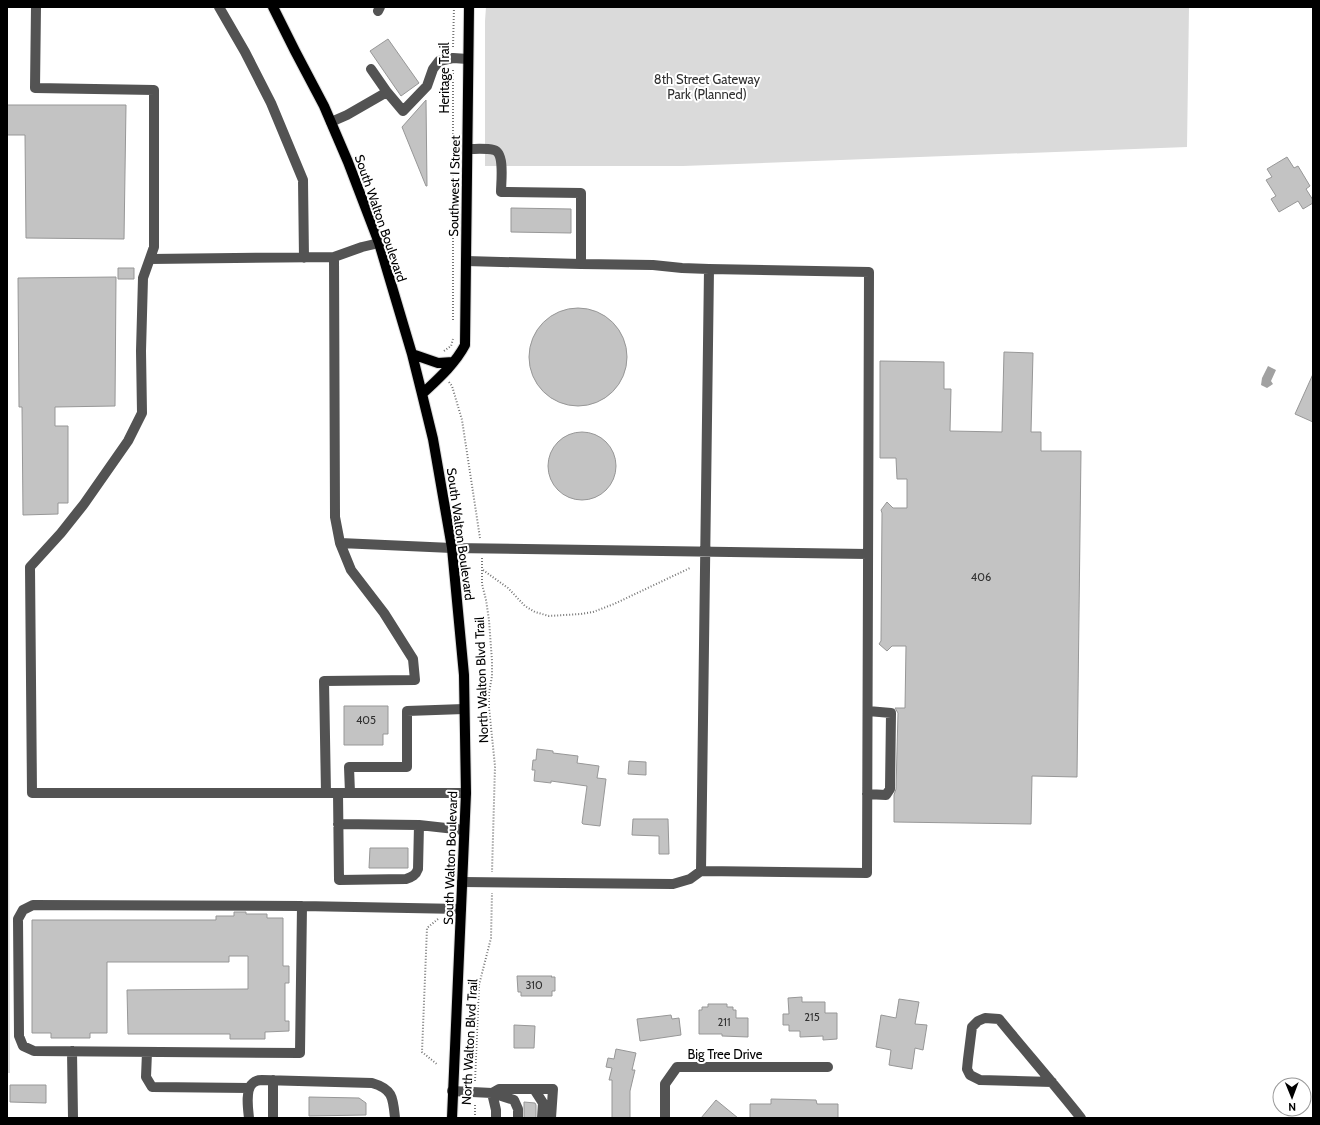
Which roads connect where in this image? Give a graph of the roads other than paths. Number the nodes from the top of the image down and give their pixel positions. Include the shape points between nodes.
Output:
1 (36, 7) edge
2 (219, 7) edge
3 (273, 7) edge
4 (469, 7) edge
5 (468, 59) junction
6 (371, 69) dead end
7 (387, 92) junction
8 (332, 122) junction
9 (468, 149) junction
10 (379, 243) junction
11 (334, 257) junction
12 (304, 258) junction
13 (150, 260) junction
14 (466, 261) junction
15 (581, 264) junction
16 (709, 269) junction
17 (412, 354) junction
18 (453, 362) junction
19 (422, 394) junction
20 (340, 543) junction
21 (452, 548) junction
22 (705, 552) junction
23 (868, 554) junction
24 (464, 709) junction
25 (868, 711) junction
26 (326, 793) junction
27 (338, 793) junction
28 (350, 793) junction
29 (466, 793) junction
30 (868, 794) junction
31 (338, 824) junction
32 (419, 825) junction
33 (464, 830) junction
34 (701, 871) junction
35 (462, 882) junction
36 (302, 906) junction
37 (461, 909) junction
38 (72, 1051) junction
39 (147, 1052) junction
40 (828, 1067) dead end
41 (273, 1080) junction
42 (1052, 1082) junction
43 (249, 1088) junction
44 (534, 1089) junction
45 (452, 1091) junction
46 (492, 1093) junction
47 (73, 1118) edge
48 (249, 1118) edge
49 (273, 1118) edge
50 (395, 1118) edge
51 (452, 1118) edge
52 (496, 1118) edge
53 (518, 1118) edge
54 (542, 1118) edge
55 (551, 1118) edge
56 (665, 1118) edge
57 (1081, 1118) edge

1 - 13 street via 35,88 154,90 154,247
2 - 12 street via 271,103 303,180
3 - 8 main road, South Walton Boulevard
4 - 5 main road, Southwest I Street
5 - 7 street via 453,58 439,61 427,86 404,112
5 - 9 main road, Southwest I Street
6 - 7 street
7 - 8 street
8 - 10 main road, South Walton Boulevard
9 - 14 main road, Southwest I Street
9 - 15 street via 494,150 498,153 501,158 501,192 581,193
10 - 11 street
10 - 17 main road, South Walton Boulevard
11 - 12 street
11 - 20 street via 336,517
12 - 13 street
13 - 26 street via 143,278 142,413 128,441 84,504 30,567 32,793
14 - 15 street
14 - 18 main road, Southwest I Street via 465,345
15 - 16 street
16 - 22 street
16 - 23 street via 869,272
17 - 18 main road via 438,363
17 - 19 main road, South Walton Boulevard
18 - 19 main road, Southwest I Street
19 - 21 main road, South Walton Boulevard via 433,439
20 - 21 street
20 - 26 street via 352,570 384,613 413,659 415,680 324,681
21 - 22 street
21 - 24 main road, South Walton Boulevard via 464,675
22 - 23 street
22 - 34 street
23 - 25 street
24 - 28 street via 407,711 407,767 349,767
24 - 29 main road, South Walton Boulevard
25 - 30 street
25 - 30 street via 891,713 890,789 886,795
26 - 27 street
27 - 28 street
27 - 31 street
28 - 29 street
29 - 33 main road, South Walton Boulevard
30 - 34 street via 867,872
31 - 32 street
31 - 32 street via 339,880 406,879 416,874
32 - 33 street
33 - 35 main road, South Walton Boulevard
34 - 35 street via 690,879 673,884
35 - 37 main road, South Walton Boulevard
36 - 37 street
36 - 38 street via 33,905 23,910 18,919 19,1036 23,1046 34,1051
36 - 39 street via 300,1053
37 - 45 main road, South Walton Boulevard
38 - 39 street
38 - 47 street
39 - 43 street via 146,1077 152,1087
40 - 56 street, Big Tree Drive via 676,1067 665,1084
41 - 43 street via 253,1082
41 - 49 street
41 - 50 street via 372,1083 382,1086 394,1101
42 - 42 street via 980,1080 970,1075 967,1069 972,1027 985,1018 999,1019
42 - 57 street
43 - 48 street
44 - 46 street via 499,1089
44 - 54 street via 543,1103
44 - 55 street via 553,1089
45 - 46 street
45 - 51 main road, South Walton Boulevard
46 - 52 street
46 - 53 street via 514,1100

